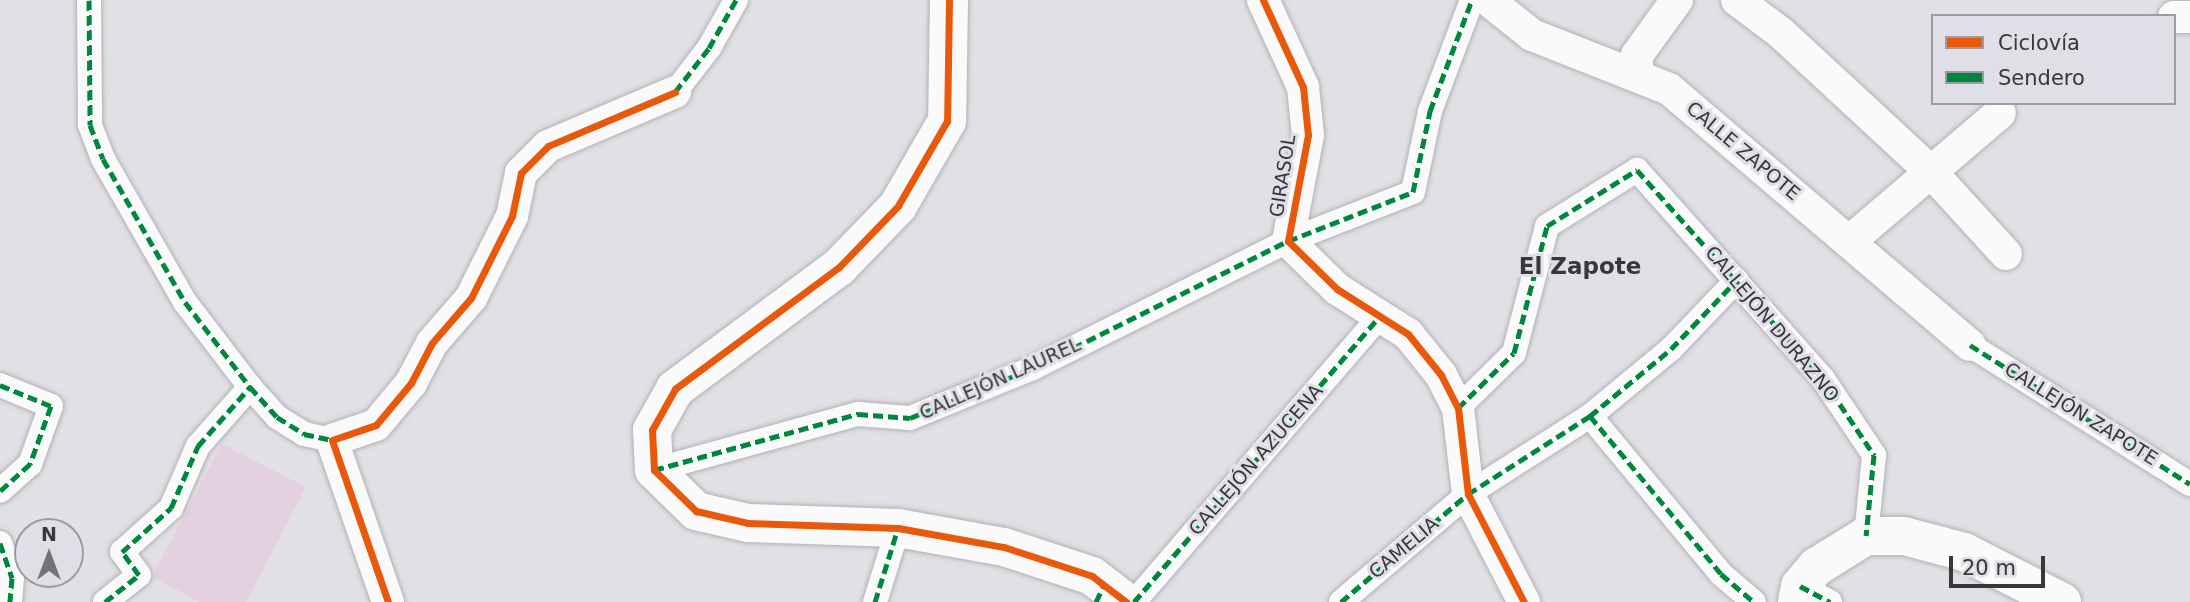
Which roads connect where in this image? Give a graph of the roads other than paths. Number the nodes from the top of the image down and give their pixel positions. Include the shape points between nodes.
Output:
1 (89, 0) edge
2 (736, 0) edge
3 (949, 0) edge
4 (1263, 0) edge
5 (1472, 0) edge
6 (1488, 0) edge
7 (1677, 0) edge
8 (1737, 0) edge
9 (1637, 76) junction
10 (675, 92) joint
11 (2000, 113) dead end
12 (1931, 172) junction
13 (1288, 241) junction
14 (1850, 241) junction
15 (2006, 254) dead end
16 (1737, 280) junction
17 (1378, 318) junction
18 (1970, 345) joint
19 (0, 385) edge
20 (250, 387) junction
21 (1458, 408) junction
22 (1590, 416) junction
23 (332, 440) junction
24 (654, 470) junction
25 (2190, 484) edge
26 (0, 491) edge
27 (1468, 494) junction
28 (898, 528) junction
29 (1866, 536) junction
30 (0, 543) edge
31 (1809, 597) edge
32 (1115, 598) edge
33 (1521, 600) edge
34 (10, 602) edge
35 (104, 602) edge
36 (388, 602) edge
37 (875, 602) edge
38 (1341, 602) edge
39 (1754, 602) edge
40 (2062, 602) edge

1 - 20 street via 90,125 103,159 185,302
2 - 10 street via 709,48
3 - 24 street via 947,121 898,206 839,267 675,389 652,430
4 - 13 street, GIRASOL via 1303,87 1308,135
5 - 13 street, CALLEJÓN LAUREL via 1430,111 1413,192
6 - 9 street, CALLE ZAPOTE via 1532,35
7 - 9 street via 1637,55
8 - 12 street via 1781,33
9 - 14 street, CALLE ZAPOTE via 1669,89
10 - 23 street via 548,146 521,173 512,216 471,298 432,343 411,383 376,425
11 - 12 street
12 - 14 street
12 - 15 street
13 - 17 street via 1337,289
13 - 24 street, CALLEJÓN LAUREL via 1033,368 911,418 858,414
14 - 18 street, CALLE ZAPOTE
16 - 21 street, CALLEJÓN DURAZNO via 1637,170 1548,226 1514,353
16 - 22 street, CAMELIA via 1671,349
16 - 29 street, CALLEJÓN DURAZNO via 1823,379 1874,455
17 - 21 street via 1408,334
17 - 32 street, CALLEJÓN AZUCENA
18 - 25 street, CALLEJÓN ZAPOTE
19 - 26 street via 51,406 30,464
20 - 23 street via 277,417 304,434
20 - 35 street via 198,446 171,508 122,552 139,575
21 - 27 street
22 - 27 street, CAMELIA
22 - 39 street via 1721,574
23 - 36 street
24 - 28 street via 696,511 748,523
27 - 33 street
27 - 38 street, CAMELIA
28 - 32 street via 1004,547
28 - 37 street
29 - 31 street via 1816,567
29 - 40 street via 1905,536 1964,552
30 - 34 street via 12,578

